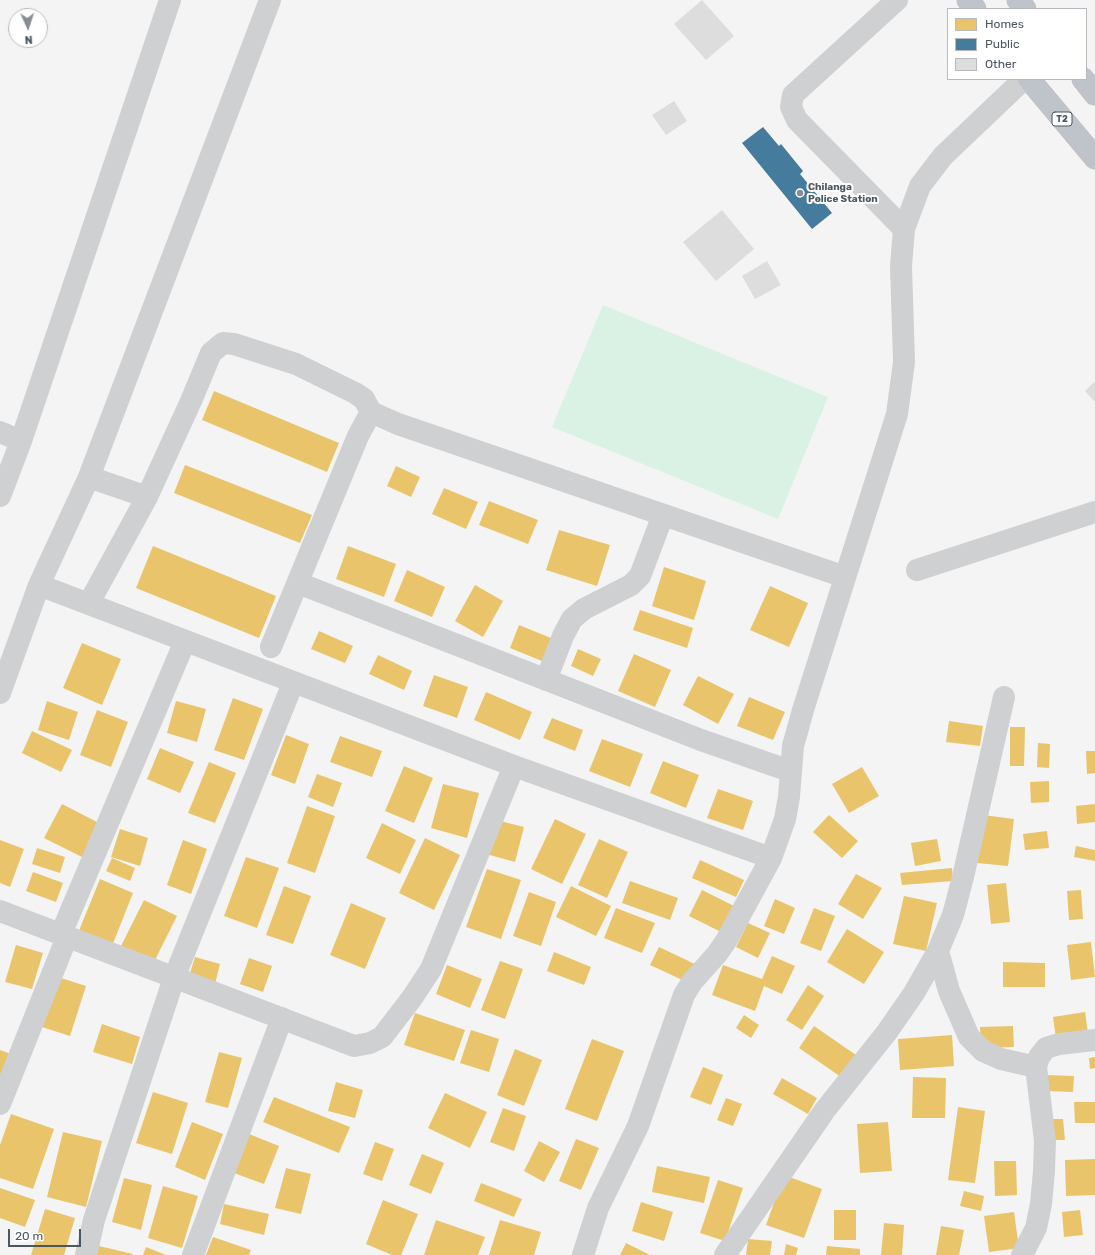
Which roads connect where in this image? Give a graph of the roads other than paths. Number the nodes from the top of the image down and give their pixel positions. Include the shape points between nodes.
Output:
1 (170, 0) edge
2 (270, 0) edge
3 (898, 0) edge
4 (968, 0) edge
5 (1018, 0) edge
6 (974, 8) edge
7 (1024, 8) edge
8 (1023, 80) edge
9 (1030, 80) edge
10 (1084, 80) edge
11 (1095, 94) edge
12 (1095, 158) edge
13 (904, 229) junction
14 (371, 412) junction
15 (0, 432) edge
16 (21, 441) junction
17 (89, 477) junction
18 (0, 496) edge
19 (147, 497) junction
20 (1095, 512) edge
21 (664, 515) junction
22 (917, 570) dead end
23 (845, 578) junction
24 (298, 583) junction
25 (39, 585) junction
26 (89, 603) junction
27 (185, 641) junction
28 (271, 647) dead end
29 (546, 680) junction
30 (293, 683) junction
31 (0, 693) edge
32 (1004, 697) dead end
33 (514, 766) junction
34 (790, 771) junction
35 (771, 858) junction
36 (0, 911) edge
37 (64, 935) junction
38 (938, 951) junction
39 (174, 978) junction
40 (282, 1018) junction
41 (1095, 1040) edge
42 (1036, 1067) junction
43 (0, 1104) edge
44 (86, 1255) edge
45 (193, 1255) edge
46 (583, 1255) edge
47 (725, 1255) edge
48 (1022, 1255) edge

1 - 16 street
2 - 17 street
3 - 13 street via 793,95 791,107 797,120
4 - 6 highway
5 - 7 highway
8 - 13 street via 943,156 920,186
9 - 12 highway, T2
10 - 11 highway
13 - 23 street via 901,266 904,362 897,414
14 - 19 street via 364,399 355,393 296,364 234,344 223,343 210,353
14 - 21 street via 398,424
14 - 24 street via 358,436
15 - 16 street
16 - 18 street
17 - 19 street
17 - 25 street
19 - 26 street
20 - 22 street
21 - 23 street
21 - 29 street via 640,576 631,585 584,609 572,619
23 - 34 street via 802,710
24 - 28 street
24 - 29 street
25 - 26 street
25 - 31 street
26 - 27 street
27 - 30 street
27 - 37 street
29 - 34 street via 700,740
30 - 33 street
30 - 39 street
32 - 38 street via 961,885 953,915
33 - 35 street
33 - 40 street via 431,969 382,1037 370,1043 354,1046
34 - 35 street via 785,819
35 - 46 street via 726,940 684,995 638,1126 598,1208
36 - 37 street
37 - 39 street
37 - 43 street
38 - 42 street via 948,992 969,1037 983,1051 1000,1059
38 - 47 street via 914,993 887,1032 826,1110
39 - 40 street
39 - 44 street via 99,1206
40 - 45 street
41 - 42 street via 1046,1048 1039,1057
42 - 48 street via 1045,1141 1044,1171 1036,1228

